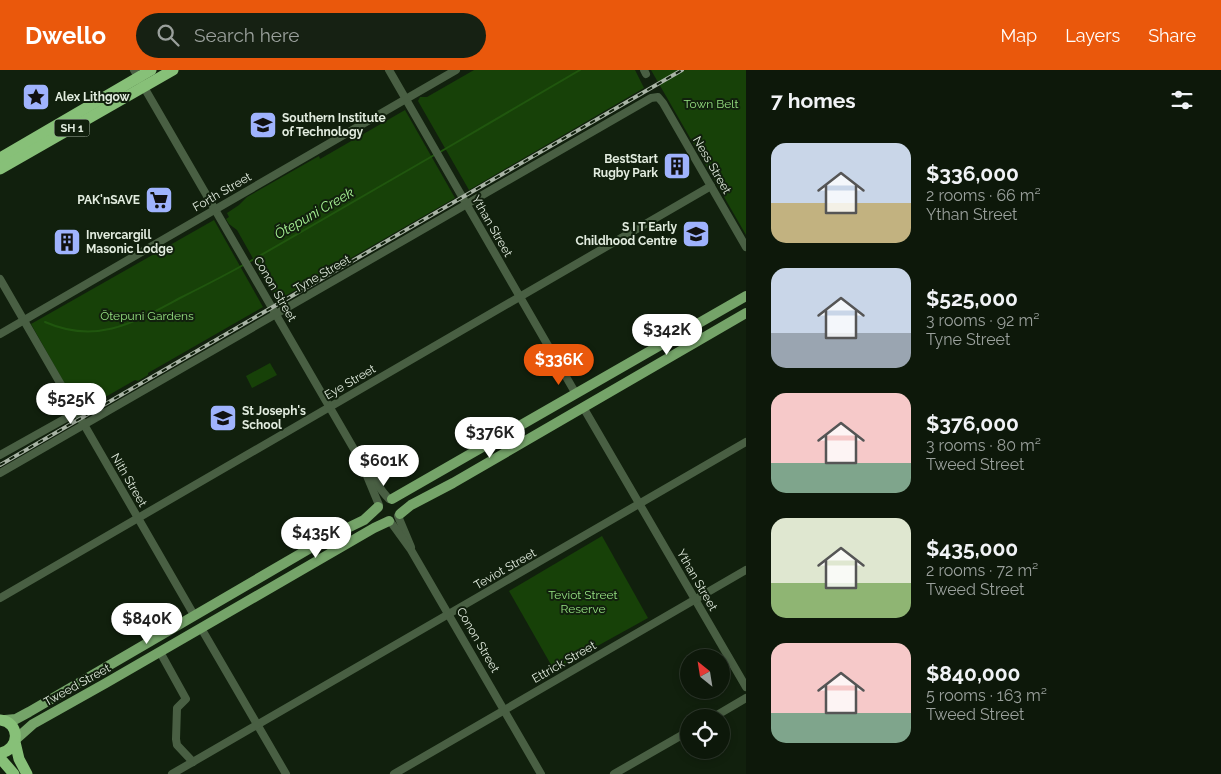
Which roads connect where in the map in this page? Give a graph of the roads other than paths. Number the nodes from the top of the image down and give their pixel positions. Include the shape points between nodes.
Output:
1 (151, 70) edge
2 (174, 70) edge
3 (389, 70) edge
4 (456, 70) edge
5 (138, 78) edge
6 (656, 97) joint
7 (406, 99) junction
8 (0, 158) edge
9 (0, 168) edge
10 (711, 186) junction
11 (466, 204) junction
12 (215, 209) junction
13 (746, 246) edge
14 (0, 279) edge
15 (746, 296) edge
16 (520, 297) junction
17 (746, 313) edge
18 (275, 314) junction
19 (23, 320) junction
20 (0, 334) edge
21 (576, 394) junction
22 (566, 400) junction
23 (595, 400) junction
24 (329, 407) junction
25 (584, 407) junction
26 (77, 412) junction
27 (84, 424) junction
28 (746, 442) edge
29 (0, 455) edge
30 (362, 463) junction
31 (0, 473) edge
32 (390, 499) junction
33 (640, 504) junction
34 (379, 506) junction
35 (138, 518) junction
36 (394, 518) junction
37 (289, 560) junction
38 (746, 570) edge
39 (296, 573) junction
40 (0, 598) edge
41 (695, 599) junction
42 (449, 614) junction
43 (194, 615) junction
44 (183, 621) junction
45 (212, 622) junction
46 (201, 628) junction
47 (160, 652) junction
48 (99, 670) junction
49 (106, 684) junction
50 (746, 687) edge
51 (746, 698) edge
52 (727, 709) edge
53 (504, 710) junction
54 (2, 719) edge
55 (257, 724) junction
56 (680, 736) edge
57 (16, 741) junction
58 (0, 753) edge
59 (0, 758) edge
60 (193, 762) junction
61 (14, 774) edge
62 (27, 774) edge
63 (172, 774) edge
64 (286, 774) edge
65 (394, 774) edge
66 (541, 774) edge
67 (614, 774) edge

1 - 5 highway, SH 1
2 - 5 highway, SH 1
3 - 7 street, Ythan Street
4 - 7 street, Forth Street
5 - 8 highway, SH 1
5 - 9 highway, SH 1
5 - 12 street, Conon Street
6 - 10 street, Ness Street via 663,103
6 - 11 street, Tyne Street via 649,98
7 - 11 street, Ythan Street
7 - 12 street, Forth Street
10 - 13 street, Ness Street
10 - 16 street, Eye Street
11 - 16 street, Ythan Street
11 - 18 street, Tyne Street
12 - 18 street, Conon Street
12 - 19 street, Forth Street
14 - 19 street, Nith Street
15 - 21 main road
16 - 21 street, Ythan Street
16 - 24 street, Eye Street
17 - 23 main road, Tweed Street
18 - 24 street, Conon Street
18 - 27 street, Tyne Street
19 - 20 street, Forth Street
19 - 26 street, Nith Street
21 - 22 main road
21 - 23 main road
22 - 25 main road
22 - 32 main road
23 - 25 main road, Tweed Street
24 - 30 street, Conon Street
24 - 35 street, Eye Street
25 - 33 street, Ythan Street
25 - 36 main road, Tweed Street via 411,505
26 - 27 street, Nith Street
26 - 29 street
27 - 31 street, Tyne Street
27 - 35 street, Nith Street
28 - 33 street, Teviot Street
30 - 32 street, Conon Street
30 - 34 street
32 - 34 main road via 383,500
32 - 36 main road, Conon Street via 399,505
33 - 41 street, Ythan Street
33 - 42 street, Teviot Street
34 - 36 main road via 380,517
34 - 37 main road, Tweed Street via 364,520
35 - 40 street, Eye Street
35 - 43 street, Nith Street
36 - 39 main road, Tweed Street
36 - 42 street, Conon Street
37 - 39 main road
37 - 43 main road, Tweed Street
38 - 41 street, Ettrick Street
39 - 45 main road, Tweed Street
41 - 50 street, Ythan Street
41 - 53 street, Ettrick Street
42 - 53 street, Conon Street
42 - 55 street, Teviot Street
43 - 44 main road, Tweed Street
43 - 45 main road
44 - 46 main road
44 - 48 main road, Tweed Street
45 - 46 main road, Tweed Street
46 - 47 main road, Tweed Street
46 - 55 street
47 - 49 main road, Tweed Street
47 - 60 street via 186,699 177,708 176,739 177,745
48 - 49 main road
48 - 54 main road, Tweed Street via 23,716
49 - 57 main road, Tweed Street via 33,724
51 - 52 street
53 - 65 street, Ettrick Street
53 - 66 street, Conon Street
54 - 57 highway via 14,728
55 - 60 street, Teviot Street
55 - 64 street
56 - 67 street
57 - 58 highway
57 - 62 highway via 19,759
59 - 61 highway
60 - 63 street, Teviot Street

